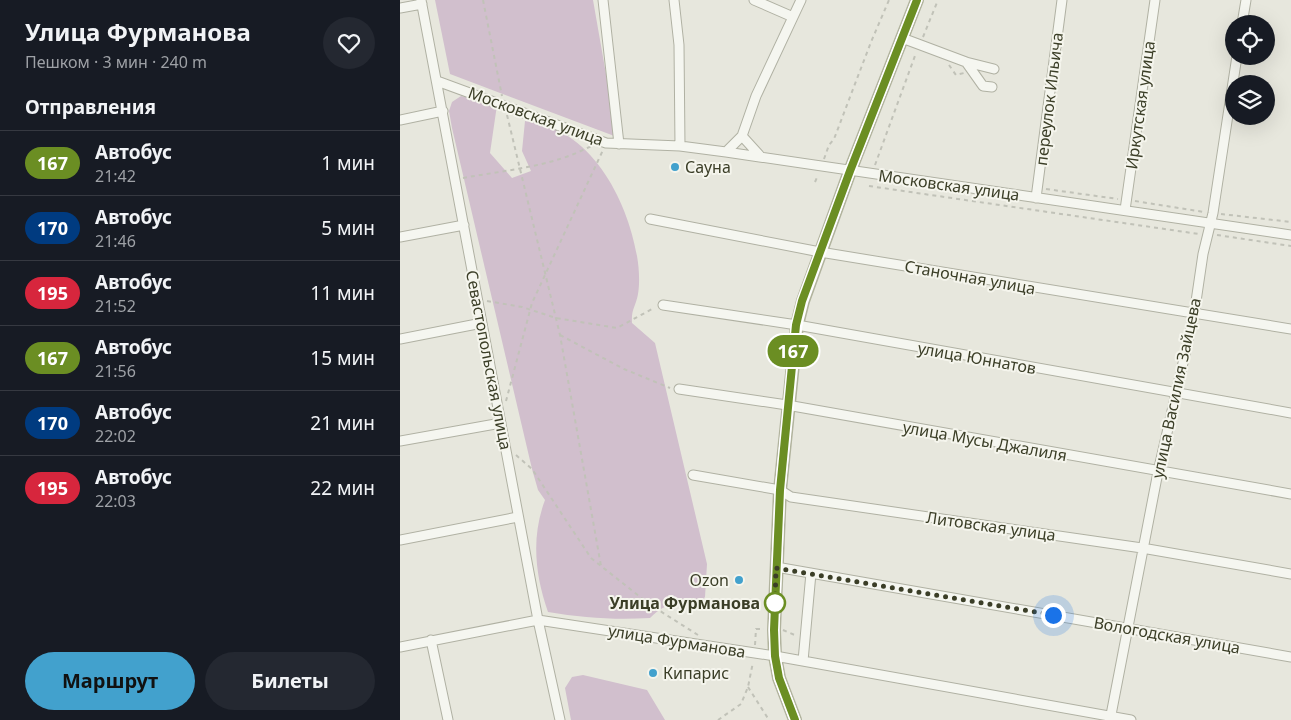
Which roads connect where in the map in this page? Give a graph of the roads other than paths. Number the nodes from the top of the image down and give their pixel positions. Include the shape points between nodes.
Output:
1 (603, 0) edge
2 (674, 0) edge
3 (754, 0) edge
4 (801, 0) edge
5 (917, 0) edge
6 (1062, 0) edge
7 (1155, 0) edge
8 (1246, 0) edge
9 (422, 2) edge
10 (400, 8) edge
11 (1244, 15) edge
12 (793, 17) junction
13 (902, 38) junction
14 (966, 62) junction
15 (1236, 65) edge
16 (994, 69) dead end
17 (437, 81) junction
18 (992, 87) dead end
19 (443, 111) junction
20 (400, 120) edge
21 (742, 136) junction
22 (620, 144) junction
23 (680, 146) junction
24 (726, 152) junction
25 (761, 157) junction
26 (850, 171) junction
27 (1036, 198) junction
28 (1125, 210) junction
29 (650, 220) dead end
30 (1211, 223) junction
31 (464, 225) junction
32 (1291, 234) edge
33 (400, 237) edge
34 (820, 252) junction
35 (663, 306) road end
36 (1194, 315) junction
37 (482, 323) junction
38 (796, 325) junction
39 (1291, 329) edge
40 (400, 339) edge
41 (679, 389) road end
42 (1177, 394) junction
43 (787, 405) junction
44 (1291, 413) edge
45 (501, 423) junction
46 (400, 442) edge
47 (1158, 472) junction
48 (693, 475) dead end
49 (780, 490) junction
50 (1291, 494) edge
51 (518, 516) junction
52 (400, 540) edge
53 (1142, 548) junction
54 (776, 568) junction
55 (811, 573) junction
56 (1291, 574) edge
57 (538, 620) junction
58 (1127, 628) junction
59 (431, 640) junction
60 (400, 647) edge
61 (775, 656) junction
62 (1291, 657) edge
63 (803, 661) junction
64 (1111, 718) edge
65 (448, 720) edge
66 (560, 720) edge
67 (795, 720) edge
68 (1131, 720) edge

1 - 22 street
2 - 23 street via 679,45
3 - 12 street
4 - 12 street
5 - 13 main road
6 - 27 street, переулок Ильича
7 - 28 street, Иркутская улица
8 - 11 street
9 - 10 street
9 - 17 street, Севастопольская улица
12 - 21 street via 756,96
13 - 14 street
13 - 26 main road
14 - 16 street
14 - 18 street via 983,86
15 - 30 street, улица Василия Зайцева
17 - 19 street, Севастопольская улица
17 - 22 street, Московская улица via 602,141
19 - 20 street
19 - 31 street, Севастопольская улица
21 - 24 street
21 - 25 street
22 - 23 street, Московская улица
23 - 24 street, Московская улица
24 - 25 street, Московская улица
25 - 26 street, Московская улица
26 - 27 street, Московская улица
26 - 34 main road
27 - 28 street, Московская улица
28 - 30 street, Московская улица
29 - 34 street, Станочная улица
30 - 32 street, Московская улица
30 - 36 street, улица Василия Зайцева
31 - 33 street
31 - 37 street, Севастопольская улица
34 - 36 street, Станочная улица
34 - 38 main road
35 - 38 street, улица Юннатов
36 - 39 street, Станочная улица
36 - 42 street, улица Василия Зайцева
37 - 40 street
37 - 45 street, Севастопольская улица
38 - 42 street, улица Юннатов
38 - 43 main road
41 - 43 street, улица Мусы Джалиля
42 - 44 street, улица Юннатов
42 - 47 street, улица Василия Зайцева
43 - 47 street, улица Мусы Джалиля
43 - 49 main road
45 - 46 street
45 - 51 street, Севастопольская улица
47 - 50 street, улица Мусы Джалиля
47 - 53 street, улица Василия Зайцева
48 - 49 street, Литовская улица
49 - 53 street, Литовская улица via 791,497
49 - 54 main road
51 - 52 street
51 - 57 street, Севастопольская улица
53 - 56 street, Литовская улица
53 - 58 street, улица Василия Зайцева
54 - 55 street, Вологодская улица
54 - 61 main road
55 - 58 street, Вологодская улица
55 - 63 street
57 - 59 street, улица Фурманова
57 - 61 street, улица Фурманова
57 - 66 street, Севастопольская улица
58 - 62 street, Вологодская улица
58 - 64 street, улица Василия Зайцева
59 - 60 street, улица Фурманова
59 - 65 street
61 - 63 street, улица Фурманова
61 - 67 main road via 779,678
63 - 64 street, улица Фурманова
64 - 68 street, улица Фурманова

